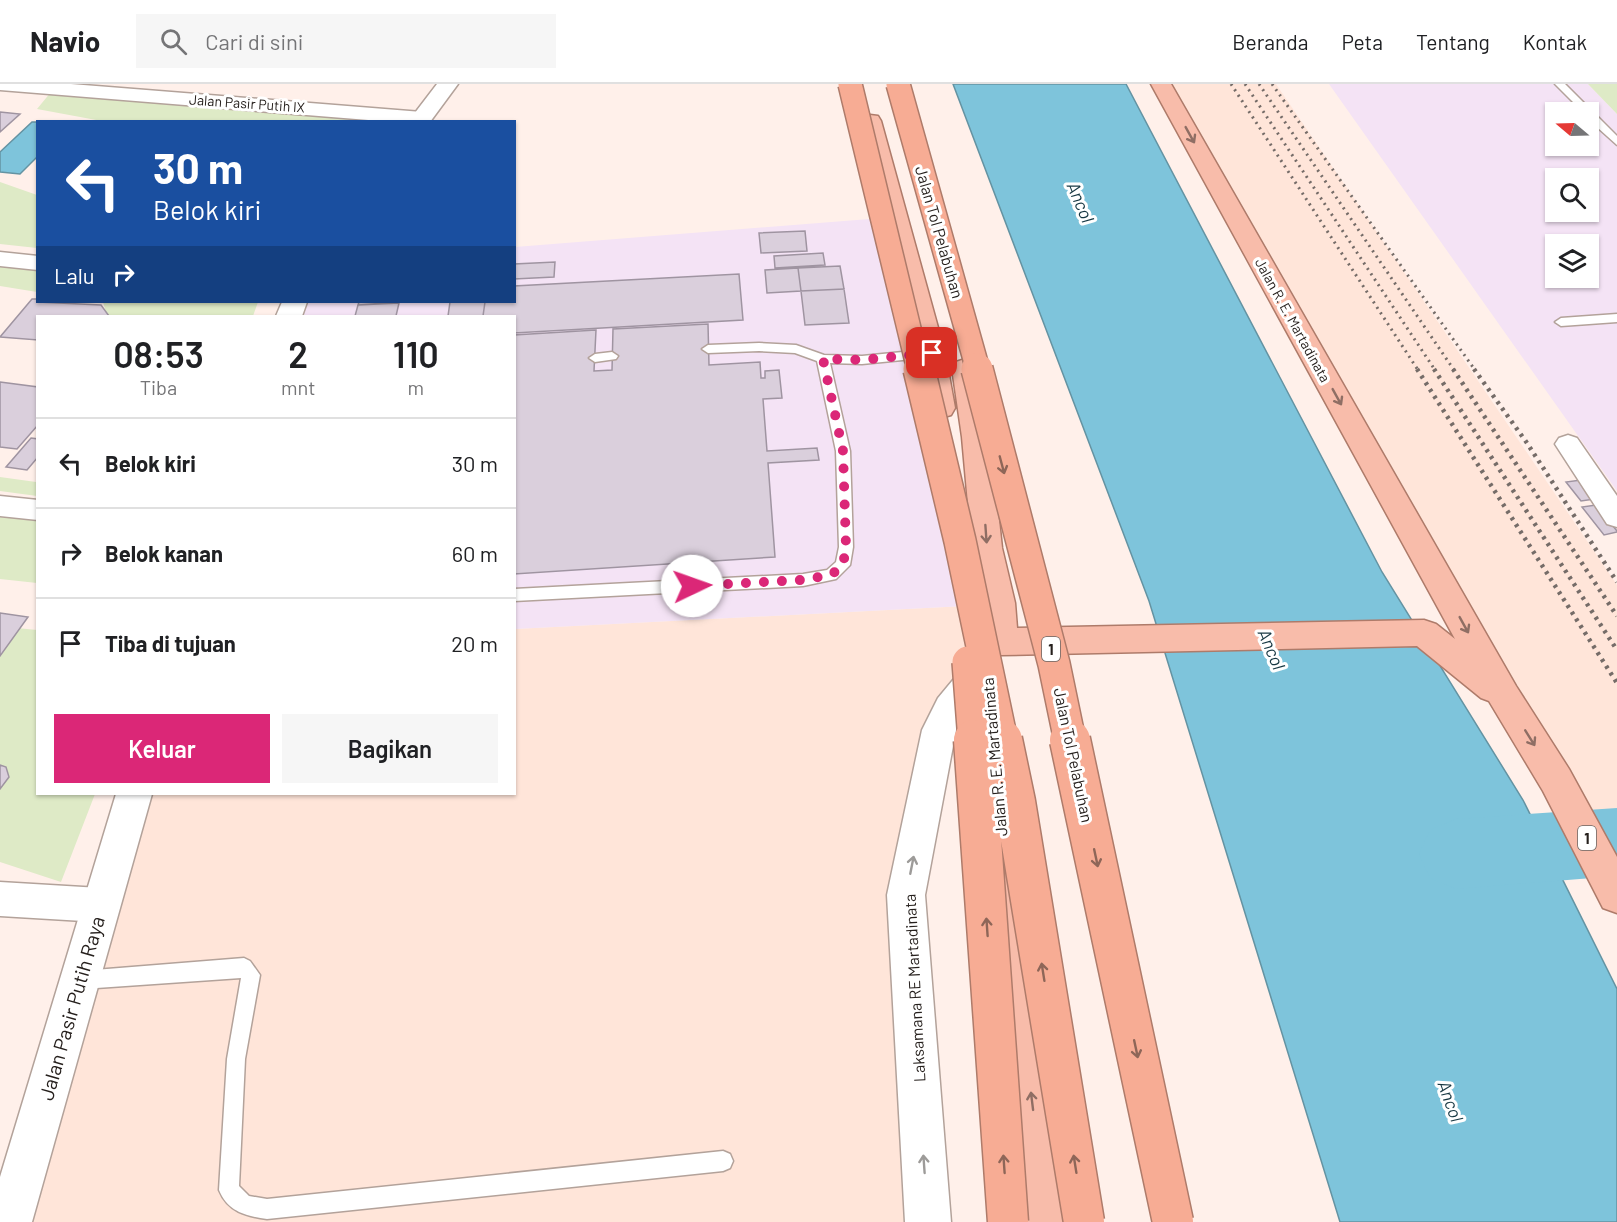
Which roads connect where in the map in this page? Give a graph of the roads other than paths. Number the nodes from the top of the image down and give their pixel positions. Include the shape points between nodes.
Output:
1 (0, 84) edge
2 (850, 84) edge
3 (860, 84) edge
4 (898, 84) edge
5 (908, 84) edge
6 (1161, 84) edge
7 (1560, 84) edge
8 (439, 88) edge
9 (1577, 102) edge
10 (420, 120) edge
11 (1599, 124) edge
12 (1617, 142) edge
13 (0, 259) edge
14 (36, 263) edge
15 (1617, 318) edge
16 (1561, 322) dead end
17 (708, 349) dead end
18 (932, 353) junction
19 (612, 356) dead end
20 (595, 358) dead end
21 (823, 359) junction
22 (1568, 444) dead end
23 (0, 506) edge
24 (36, 510) edge
25 (1617, 517) edge
26 (960, 541) junction
27 (1425, 556) junction
28 (983, 586) junction
29 (516, 595) edge
30 (1423, 633) junction
31 (994, 653) junction
32 (1504, 696) junction
33 (134, 795) edge
34 (1617, 895) edge
35 (0, 899) edge
36 (100, 906) junction
37 (79, 980) junction
38 (723, 1161) dead end
39 (9, 1222) edge
40 (928, 1222) edge
41 (1008, 1222) edge
42 (1046, 1222) edge
43 (1084, 1222) edge
44 (1173, 1222) edge

1 - 10 street, Jalan Pasir Putih IX
2 - 26 highway, bridge
3 - 18 highway
4 -> 44 highway, Jalan Tol Pelabuhan / 1, bridge via 965,321 1054,664
5 -> 28 highway via 923,134 976,437 987,548
6 -> 27 highway, Jalan R. E. Martadinata / 1
7 - 9 lane
8 - 10 street
11 - 12 lane
13 - 14 street
15 - 16 lane
17 - 21 lane via 796,349
18 - 21 lane via 862,360
18 - 28 highway
19 - 20 lane
21 - 29 lane via 843,461 846,547 843,565 831,575 802,580
22 - 25 street
23 - 24 street
41 -> 26 highway, bridge
43 -> 26 highway, bridge via 1015,802
27 - 30 highway, Jalan R. E. Martadinata / 1 via 1429,588
27 -> 32 highway, Jalan R. E. Martadinata / 1
28 - 31 highway, Jalan R. E. Martadinata
30 - 31 highway, 1 via 1086,642
30 - 32 highway, Jalan R. E. Martadinata / 1
40 -> 31 street, Laksamana RE Martadinata via 906,895 939,730 950,708
42 -> 31 highway, Jalan R. E. Martadinata via 988,720
32 -> 34 highway, Jalan R. E. Martadinata / 1 via 1556,780
33 - 36 street, Jalan Pasir Putih Raya
35 - 36 street
36 - 37 street, Jalan Pasir Putih Raya
37 - 38 lane via 244,967 251,975 236,1059 228,1170 229,1190 244,1205 267,1209
37 - 39 street, Jalan Pasir Putih Raya

